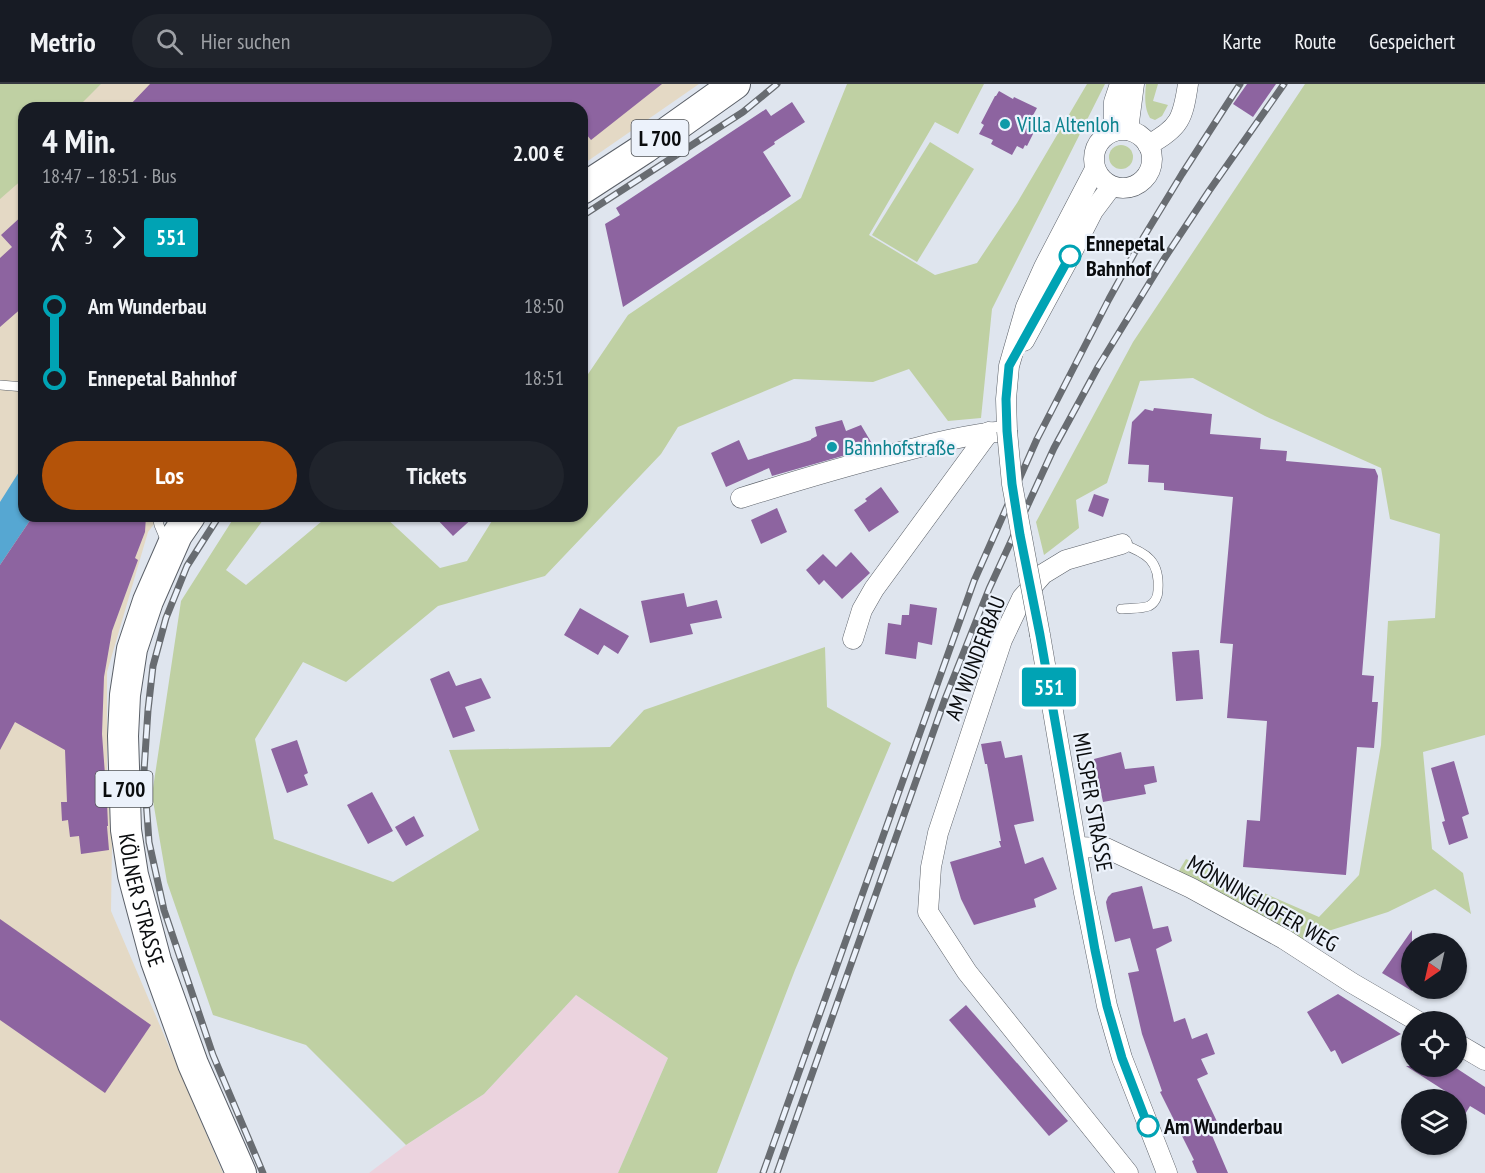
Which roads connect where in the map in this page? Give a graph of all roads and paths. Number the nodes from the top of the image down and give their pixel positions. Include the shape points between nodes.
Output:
1 (735, 84) edge
2 (1120, 84) edge
3 (1134, 84) edge
4 (1188, 84) edge
5 (1121, 131) junction
6 (1148, 145) junction
7 (1095, 169) junction
8 (588, 185) edge
9 (1111, 187) junction
10 (1009, 366) junction
11 (0, 385) edge
12 (18, 386) edge
13 (998, 432) junction
14 (741, 498) dead end
15 (158, 522) edge
16 (186, 522) edge
17 (1122, 544) joint
18 (170, 551) junction
19 (1121, 609) dead end
20 (854, 639) dead end
21 (1077, 847) junction
22 (1401, 1011) edge
23 (1467, 1049) edge
24 (1485, 1060) edge
25 (241, 1173) edge
26 (1128, 1173) edge
27 (1167, 1173) edge

1 - 8 main road, L 700
2 - 5 street via 1114,102
3 - 5 street
4 - 6 street via 1182,115 1161,138
5 - 6 street via 1136,133
5 - 7 street via 1106,135 1099,142 1094,151
6 - 9 street via 1152,163 1145,179 1129,188
7 - 9 street
7 - 10 street via 1026,307
9 - 10 street via 1093,212
10 - 13 street
11 - 12 lane
13 - 14 street via 928,444
13 - 20 street via 888,568 862,610
13 - 21 street, MILSPER STRASSE, bridge via 1040,635
15 - 18 lane
16 - 18 main road, KÖLNER STRASSE / L 700
17 - 19 lane via 1139,550 1151,561 1158,575 1158,594 1149,606
17 - 26 street, AM WUNDERBAU via 1066,560 1043,574 1022,598 1002,640 938,833 928,912 967,972
18 - 25 main road, KÖLNER STRASSE / L 700 via 132,649 123,736 126,830 133,875 156,961 193,1064
21 - 22 street, MÖNNINGHOFER WEG via 1106,848 1191,888 1284,939
21 - 27 street, MILSPER STRASSE via 1107,1006 1122,1058
23 - 24 street

